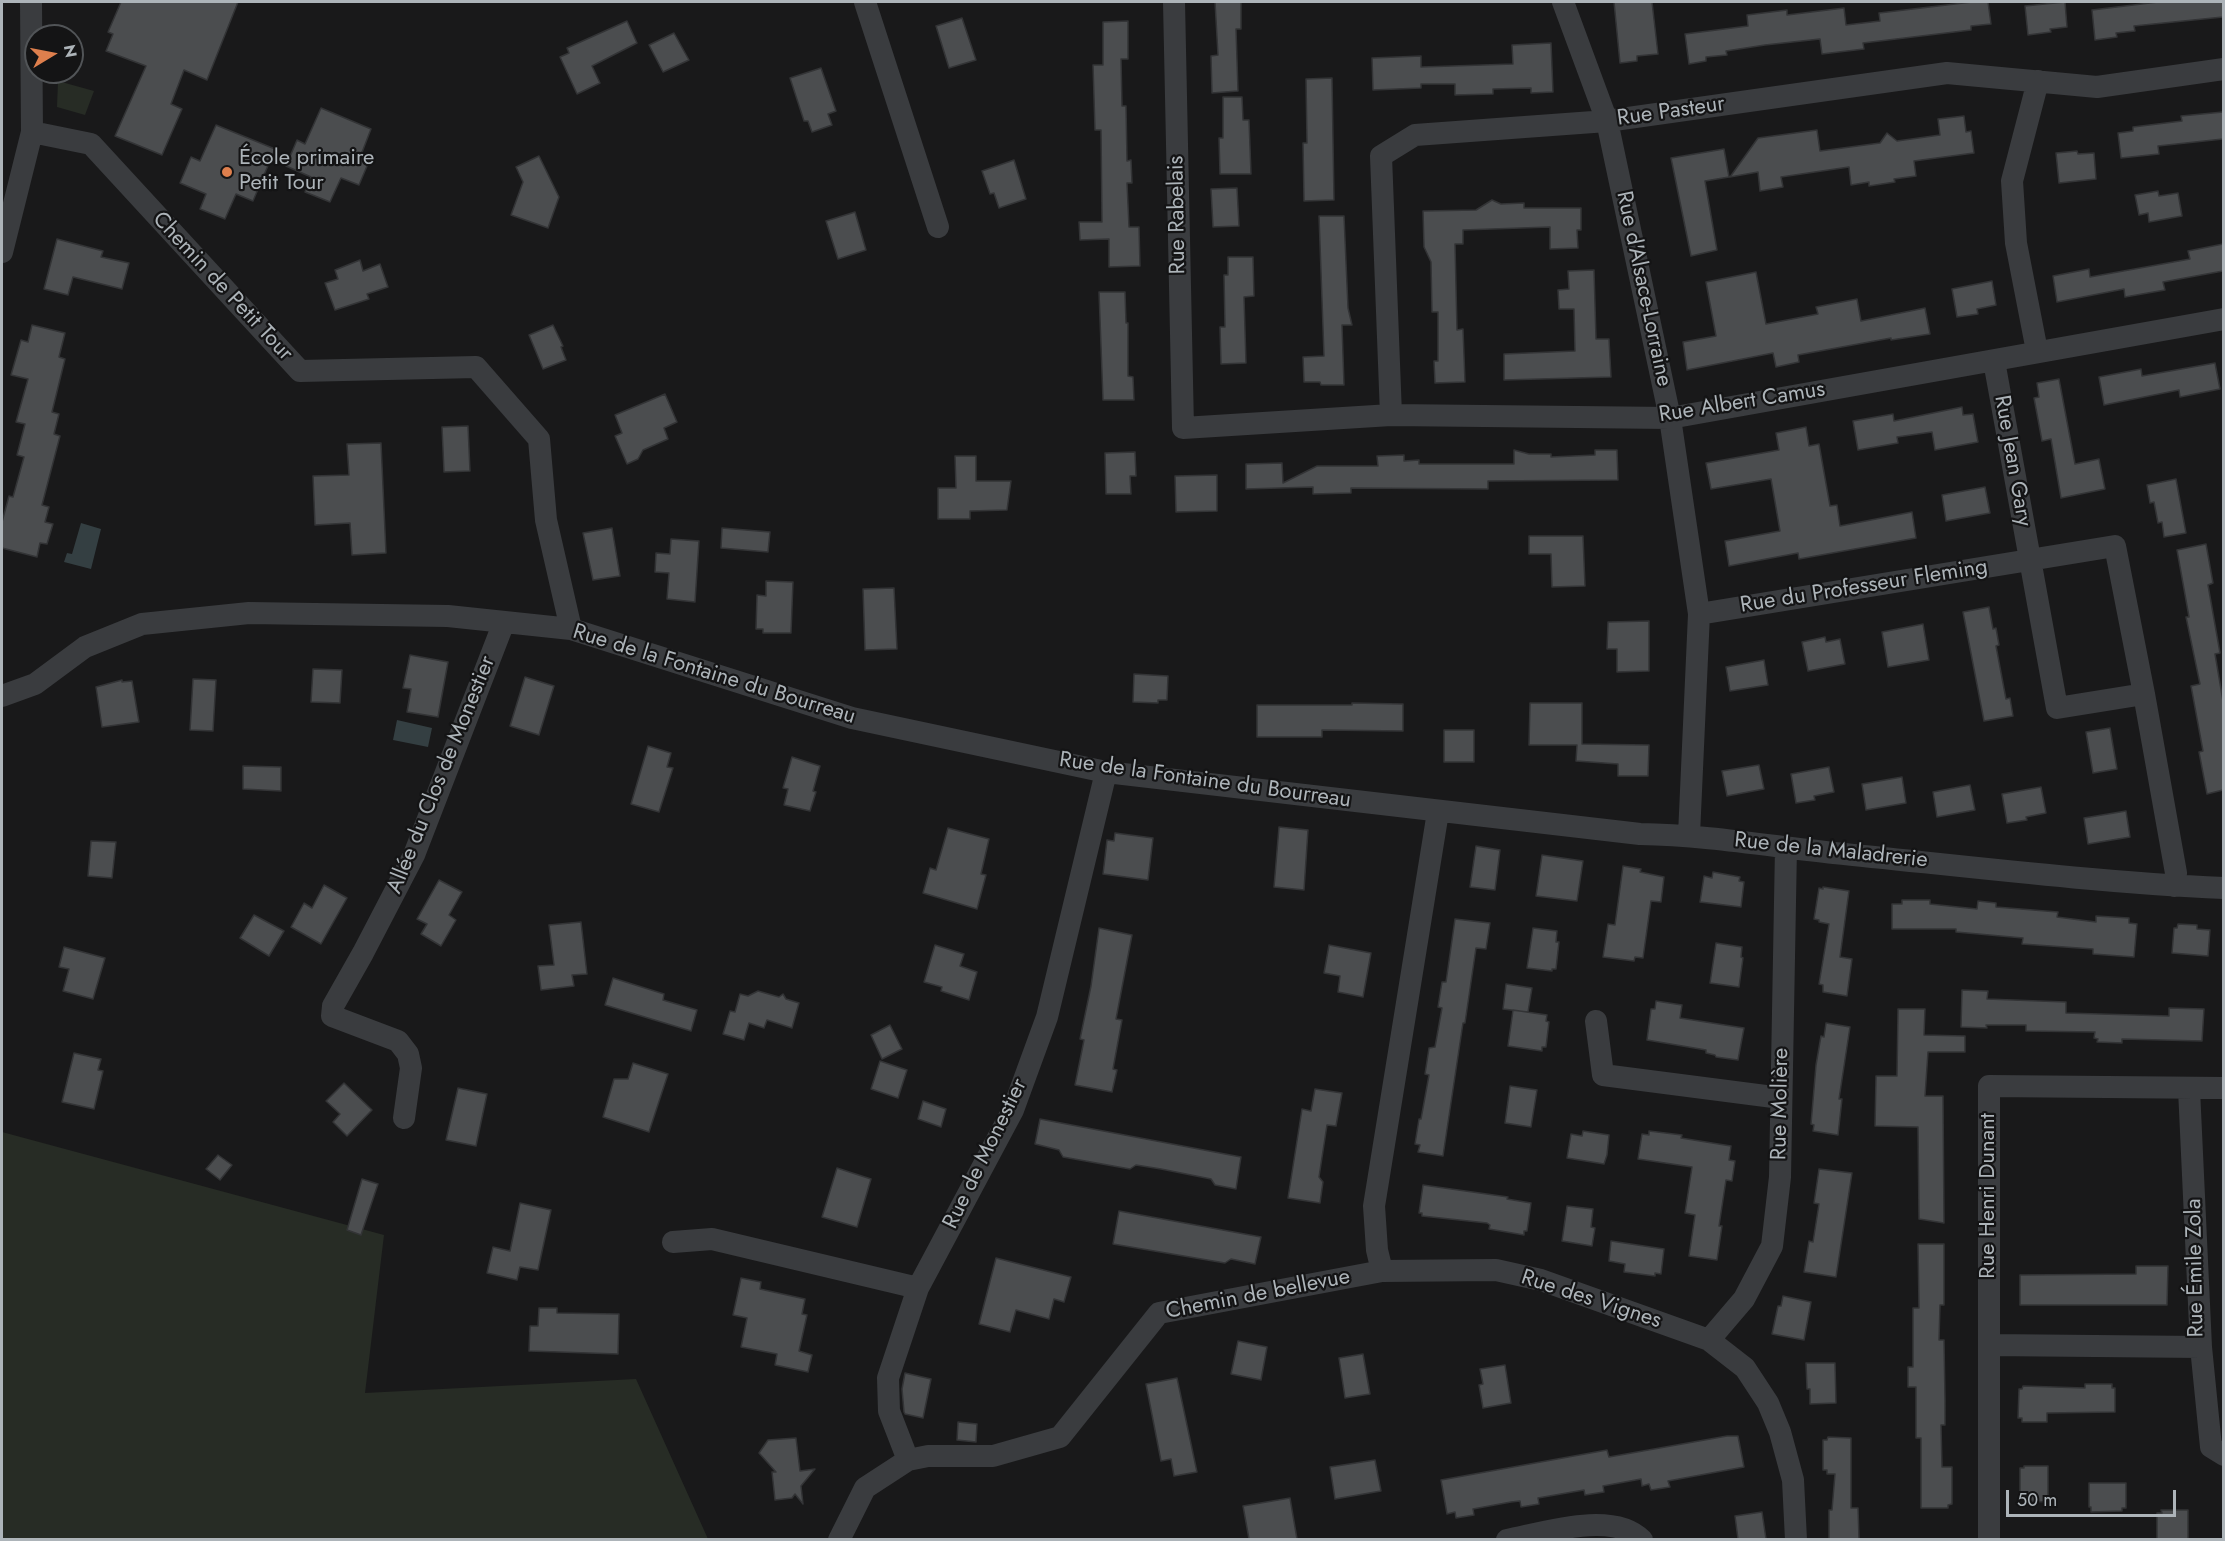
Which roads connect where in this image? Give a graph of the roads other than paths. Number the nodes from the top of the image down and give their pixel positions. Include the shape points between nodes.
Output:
1 (31, 2) edge
2 (865, 2) edge
3 (1174, 2) edge
4 (1563, 2) edge
5 (2223, 69) edge
6 (2038, 81) junction
7 (1607, 121) junction
8 (32, 132) junction
9 (938, 227) dead end
10 (2, 252) edge
11 (2223, 319) edge
12 (2037, 351) junction
13 (1994, 361) junction
14 (1391, 416) junction
15 (1670, 418) junction
16 (1183, 428) joint
17 (2030, 561) junction
18 (1699, 614) junction
19 (504, 622) junction
20 (571, 629) junction
21 (2144, 694) junction
22 (2, 696) edge
23 (1106, 772) junction
24 (1438, 812) junction
25 (1689, 835) junction
26 (1786, 848) junction
27 (2175, 886) junction
28 (2223, 888) edge
29 (1596, 1021) dead end
30 (2223, 1088) edge
31 (2189, 1089) junction
32 (1781, 1098) junction
33 (404, 1118) dead end
34 (673, 1242) dead end
35 (1382, 1270) junction
36 (918, 1288) junction
37 (1709, 1340) junction
38 (1989, 1345) junction
39 (2201, 1347) junction
40 (2223, 1455) edge
41 (908, 1460) junction
42 (839, 1539) edge
43 (1507, 1539) edge
44 (1642, 1539) edge
45 (1797, 1539) edge
46 (1989, 1539) edge

1 - 8 street
2 - 9 street
3 - 16 street, Rue Rabelais
4 - 7 street, Rue d'Alsace-Lorraine
5 - 6 street, Rue Pasteur via 2097,87
6 - 7 street, Rue Pasteur via 1947,73
6 - 12 street via 2012,181 2016,243
7 - 14 street, Rue Pasteur via 1415,135 1381,156
7 - 15 street, Rue d'Alsace-Lorraine
8 - 10 street
8 - 20 street, Chemin de Petit Tour via 91,144 300,371 476,368 539,439 546,520
11 - 12 street, Rue Albert Camus
12 - 13 street, Rue Albert Camus
13 - 15 street, Rue Albert Camus
13 - 17 street, Rue Jean Gary
14 - 15 street, Rue Albert Camus
14 - 16 street, Rue Albert Camus
15 - 18 street, Rue d'Alsace-Lorraine
17 - 18 street, Rue du Professeur Fleming
17 - 21 street via 2115,546
17 - 21 street, Rue Jean Gary via 2056,708
18 - 25 street, Rue d'Alsace-Lorraine
19 - 20 street, Rue de la Fontaine du Bourreau
19 - 22 street, Rue de la Fontaine du Bourreau via 448,616 249,613 142,624 85,647 35,684
19 - 33 street, Allée du Clos de Monestier via 414,855 333,1006 332,1016 398,1041 408,1054 411,1068
20 - 23 street, Rue de la Fontaine du Bourreau via 852,718
21 - 27 street via 2176,873
23 - 24 street, Rue de la Fontaine du Bourreau
23 - 36 street, Rue de Monestier via 1047,1017 1017,1100
24 - 25 street, Rue de la Maladrerie via 1640,834
24 - 35 street via 1374,1206
25 - 26 street, Rue de la Maladrerie
26 - 27 street, Rue de la Maladrerie
26 - 32 street, Rue Molière
27 - 28 street, Rue de la Maladrerie
29 - 32 street via 1603,1075
30 - 31 street, Rue Henri Dunant
31 - 38 street, Rue Henri Dunant via 1989,1086
31 - 39 street, Rue Émile Zola
32 - 37 street, Rue Molière via 1780,1177 1772,1246 1744,1299
34 - 36 street via 712,1239
35 - 37 street, Rue des Vignes via 1496,1270 1541,1280
35 - 41 street, Chemin de bellevue via 1159,1313 1060,1437 993,1456 928,1456
36 - 41 street, Rue de Monestier via 888,1378 889,1411
37 - 45 street, Rue des Vignes via 1745,1368 1768,1403 1793,1480
38 - 39 street, Rue Émile Zola
38 - 46 street, Rue Henri Dunant
39 - 40 street via 2211,1447
41 - 42 street, Chemin de bellevue via 865,1488
43 - 44 street via 1596,1524 1619,1527

